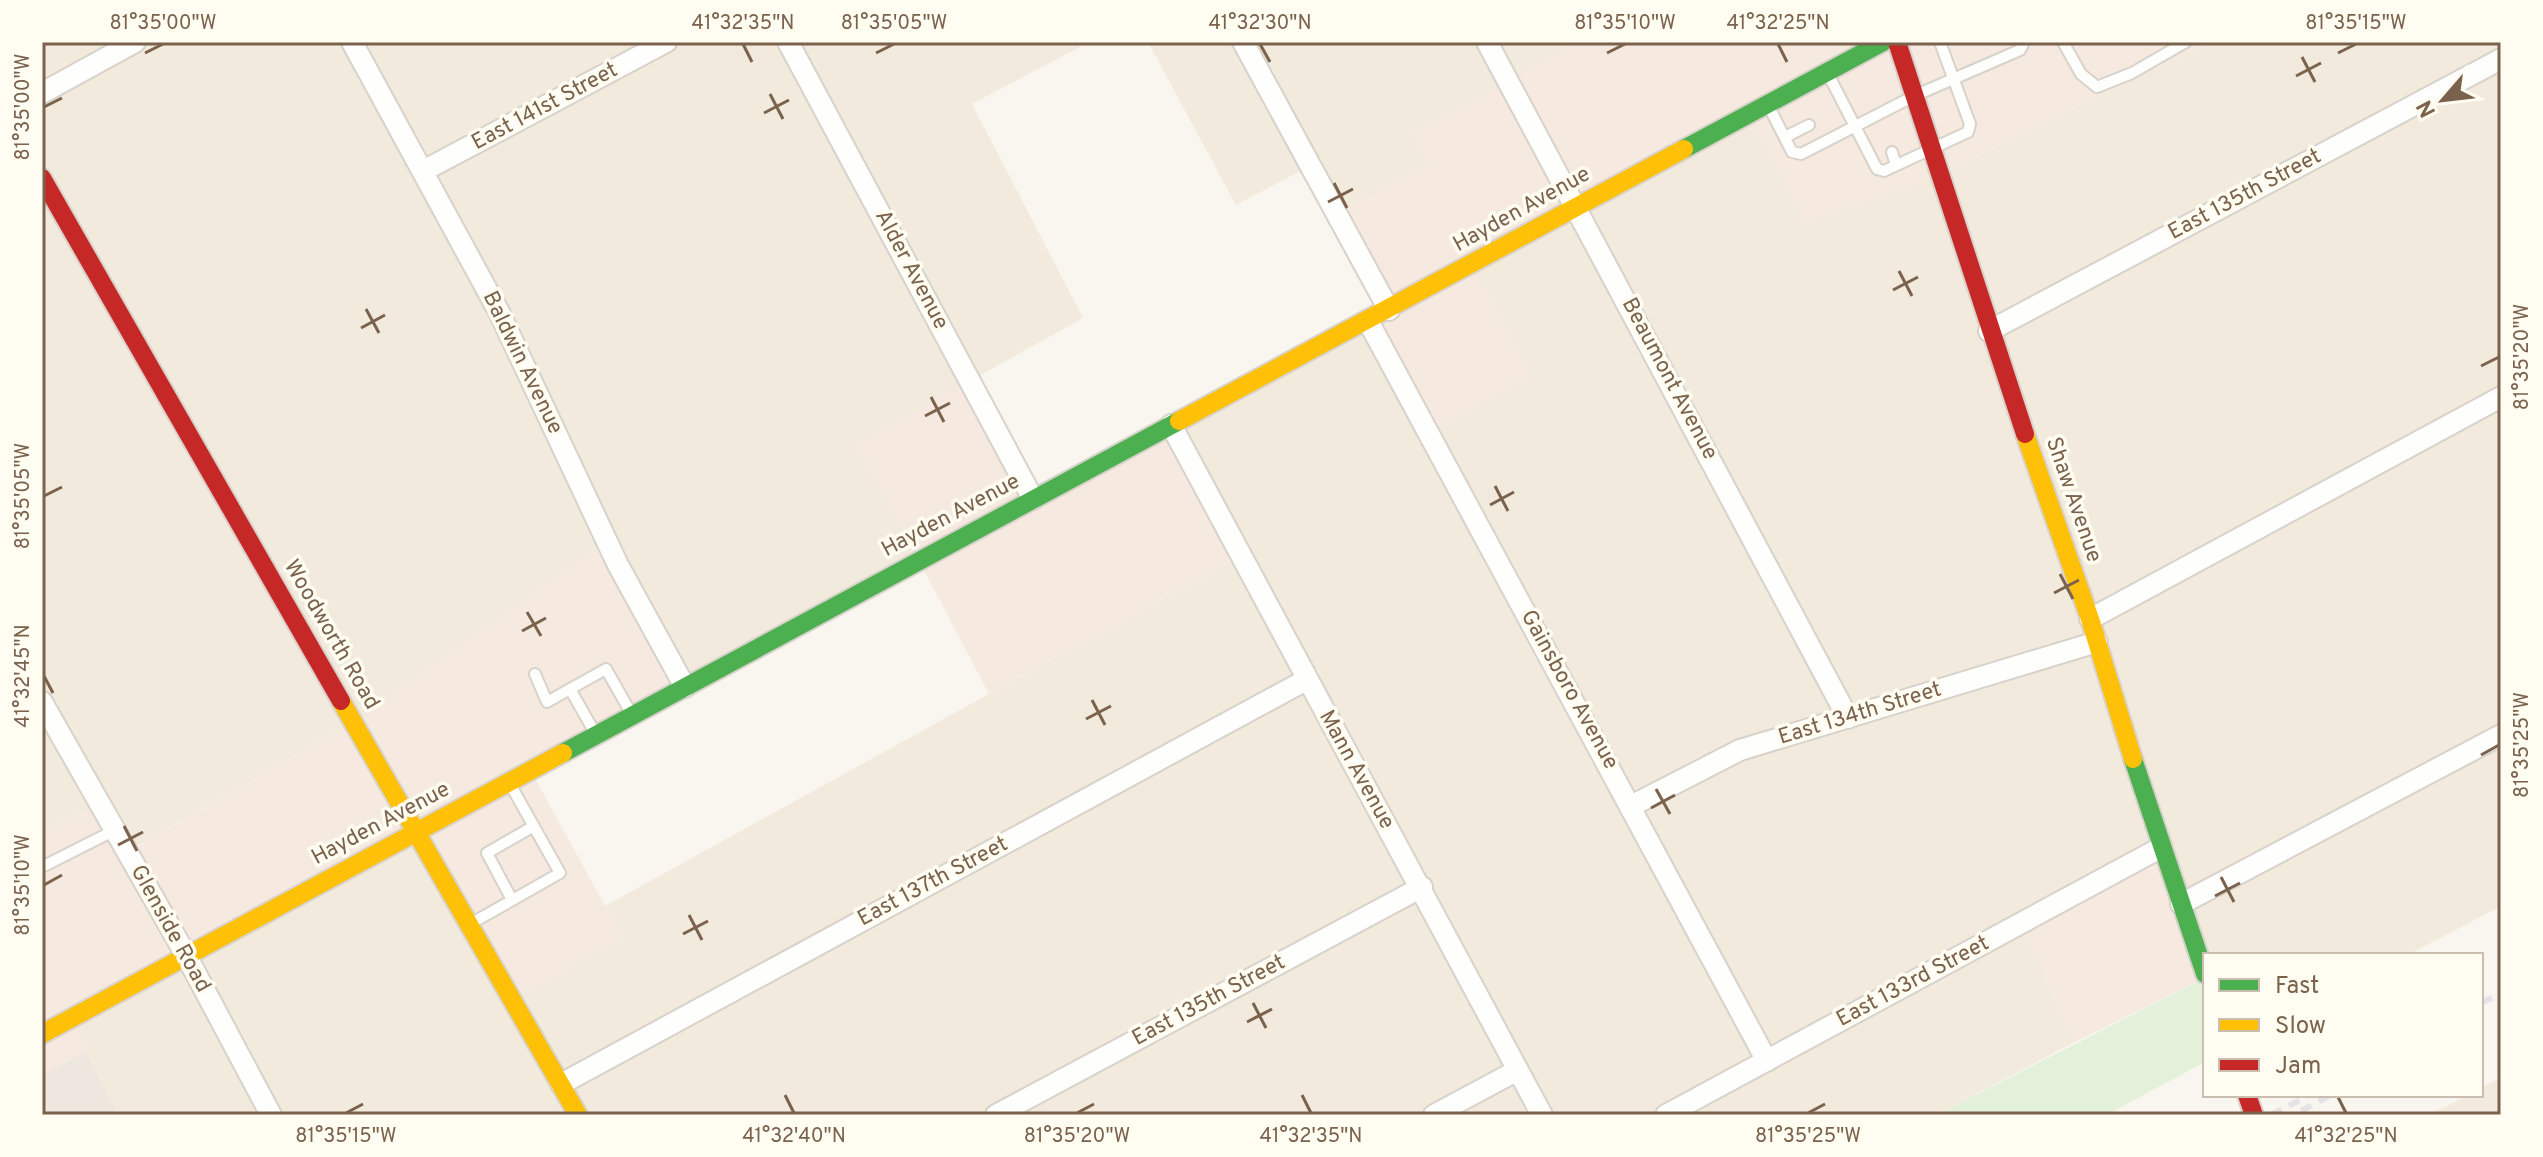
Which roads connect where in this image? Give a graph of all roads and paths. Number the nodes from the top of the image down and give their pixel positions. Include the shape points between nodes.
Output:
1 (135, 42) edge
2 (352, 42) edge
3 (666, 42) edge
4 (788, 42) edge
5 (1243, 42) edge
6 (1487, 42) edge
7 (1883, 42) edge
8 (1897, 42) edge
9 (1940, 42) edge
10 (2024, 42) edge
11 (2063, 42) edge
12 (2186, 42) edge
13 (2501, 59) edge
14 (1828, 72) junction
15 (1954, 80) junction
16 (42, 93) edge
17 (1914, 96) junction
18 (1768, 104) junction
19 (1809, 125) dead end
20 (1855, 126) junction
21 (1785, 137) junction
22 (1931, 148) junction
23 (1892, 152) dead end
24 (1896, 165) junction
25 (423, 171) junction
26 (42, 178) edge
27 (1577, 207) junction
28 (1389, 310) junction
29 (1368, 321) junction
30 (1989, 331) junction
31 (2501, 397) edge
32 (1171, 425) junction
33 (1033, 499) junction
34 (2090, 619) junction
35 (2097, 642) junction
36 (535, 674) dead end
37 (1306, 680) junction
38 (685, 687) junction
39 (570, 689) junction
40 (42, 702) edge
41 (632, 716) junction
42 (1848, 718) junction
43 (596, 735) junction
44 (2501, 735) edge
45 (509, 782) junction
46 (1631, 806) junction
47 (534, 826) junction
48 (115, 830) junction
49 (417, 830) junction
50 (2160, 848) junction
51 (42, 867) edge
52 (1422, 887) junction
53 (512, 900) junction
54 (2181, 904) junction
55 (470, 924) junction
56 (187, 957) junction
57 (2203, 968) edge
58 (42, 1034) edge
59 (1767, 1061) junction
60 (1518, 1070) junction
61 (561, 1084) junction
62 (271, 1115) edge
63 (578, 1115) edge
64 (996, 1115) edge
65 (1434, 1115) edge
66 (1542, 1115) edge
67 (1666, 1115) edge

1 - 16 street
2 - 25 street, Baldwin Avenue
3 - 25 street, East 141st Street
4 - 33 street, Alder Avenue
5 - 28 street
6 - 27 street, Beaumont Avenue
7 - 14 street, Hayden Avenue
8 - 17 street, Shaw Avenue
9 - 15 lane
10 - 15 lane via 2020,50
11 - 12 lane via 2081,74 2097,87
13 - 30 street, East 135th Street
14 - 18 street, Hayden Avenue
14 - 20 lane via 1840,109
15 - 17 lane
15 - 22 lane via 1970,124 1968,132
17 - 20 lane via 1880,120
17 - 22 street, Shaw Avenue
18 - 21 lane
18 - 27 street, Hayden Avenue
19 - 21 lane
20 - 21 lane via 1801,154 1792,152
20 - 24 lane via 1877,169
22 - 24 lane
22 - 30 street, Shaw Avenue
23 - 24 lane
25 - 38 street, Baldwin Avenue via 499,312 618,565
26 - 49 street, Woodworth Road
27 - 28 street, Hayden Avenue
27 - 42 street, Beaumont Avenue
28 - 29 street, Hayden Avenue
29 - 32 street, Hayden Avenue
29 - 46 street, Gainsboro Avenue
30 - 34 street, Shaw Avenue
31 - 34 street
32 - 33 street, Hayden Avenue
32 - 37 street, Mann Avenue
33 - 38 street, Hayden Avenue
34 - 35 street, Shaw Avenue
35 - 42 street, East 134th Street
35 - 50 street, Shaw Avenue
36 - 39 lane via 547,702
37 - 52 street, Mann Avenue
37 - 61 street, East 137th Street
38 - 41 street, Hayden Avenue
39 - 41 lane via 606,669
39 - 43 lane
40 - 48 street, Glenside Road
41 - 43 street, Hayden Avenue
42 - 46 street, East 134th Street via 1740,750
43 - 45 street, Hayden Avenue
44 - 54 street
45 - 47 lane
45 - 49 street, Hayden Avenue
46 - 59 street, Gainsboro Avenue
47 - 53 lane via 487,853
47 - 53 lane via 560,873
48 - 51 lane
48 - 56 street, Glenside Road
49 - 55 street, Woodworth Road
49 - 56 street, Hayden Avenue
50 - 54 street, Shaw Avenue
50 - 59 street, East 133rd Street
52 - 60 street, Mann Avenue
52 - 64 street, East 135th Street
53 - 55 lane
54 - 57 street, Shaw Avenue
55 - 61 street, Woodworth Road
56 - 58 street, Hayden Avenue
56 - 62 street, Glenside Road
59 - 67 street, East 133rd Street
60 - 65 street
60 - 66 street, Mann Avenue
61 - 63 street, Woodworth Road

